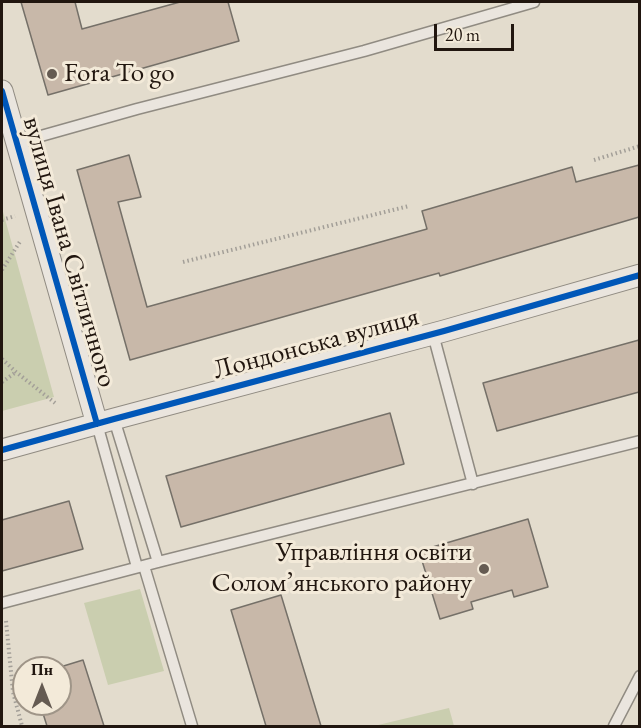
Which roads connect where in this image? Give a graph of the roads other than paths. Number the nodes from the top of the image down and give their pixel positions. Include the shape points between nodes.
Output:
1 (534, 2) edge
2 (2, 91) edge
3 (16, 143) junction
4 (639, 275) edge
5 (433, 334) junction
6 (105, 421) junction
7 (639, 441) edge
8 (2, 450) edge
9 (473, 484) junction
10 (158, 561) junction
11 (140, 566) junction
12 (3, 603) edge
13 (639, 676) edge
14 (192, 726) edge
15 (614, 726) edge

1 - 3 lane
2 - 3 street, вулиця Івана Світличного
3 - 6 street, вулиця Івана Світличного
4 - 5 street, Лондонська вулиця
5 - 6 street, Лондонська вулиця
5 - 9 lane
6 - 8 street, Лондонська вулиця
6 - 10 lane
6 - 11 lane
7 - 9 lane
9 - 10 lane
10 - 11 lane
11 - 12 lane
11 - 14 lane
13 - 15 lane

